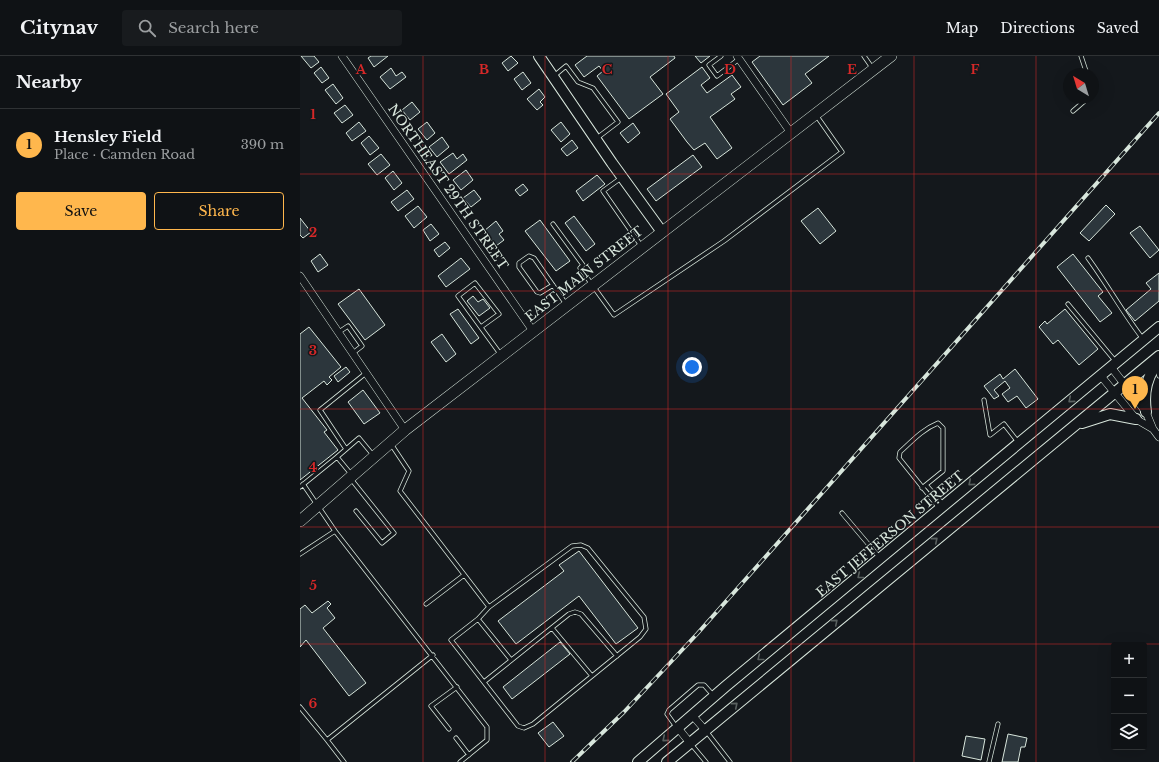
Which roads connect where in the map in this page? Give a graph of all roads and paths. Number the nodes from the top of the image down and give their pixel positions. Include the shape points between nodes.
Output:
1 (342, 56) edge
2 (539, 56) edge
3 (721, 56) edge
4 (864, 56) edge
5 (891, 56) edge
6 (1081, 56) edge
7 (738, 57) edge
8 (1085, 68) edge
9 (874, 70) junction
10 (553, 77) junction
11 (1082, 104) edge
12 (1073, 112) dead end
13 (815, 115) junction
14 (791, 133) junction
15 (596, 139) junction
16 (622, 177) junction
17 (553, 224) dead end
18 (662, 232) junction
19 (642, 247) junction
20 (1088, 258) dead end
21 (300, 276) edge
22 (553, 285) junction
23 (593, 285) junction
24 (1068, 304) dead end
25 (567, 305) junction
26 (481, 327) junction
27 (1159, 328) edge
28 (533, 331) junction
29 (339, 332) junction
30 (1144, 340) junction
31 (353, 353) junction
32 (501, 356) junction
33 (1158, 360) edge
34 (1114, 365) junction
35 (366, 372) junction
36 (1101, 376) junction
37 (1159, 376) edge
38 (1125, 384) junction
39 (1114, 393) junction
40 (984, 400) dead end
41 (1146, 412) junction
42 (1136, 419) junction
43 (1074, 426) junction
44 (1153, 429) junction
45 (405, 430) junction
46 (1159, 437) edge
47 (390, 443) junction
48 (1019, 443) junction
49 (346, 449) junction
50 (337, 457) junction
51 (374, 457) junction
52 (352, 477) junction
53 (302, 485) edge
54 (926, 485) junction
55 (922, 488) junction
56 (317, 507) junction
57 (942, 507) junction
58 (356, 510) dead end
59 (842, 513) dead end
60 (300, 521) edge
61 (335, 531) junction
62 (300, 554) edge
63 (881, 559) junction
64 (464, 575) junction
65 (426, 604) dead end
66 (489, 607) junction
67 (478, 619) junction
68 (552, 628) junction
69 (433, 655) junction
70 (617, 656) junction
71 (511, 660) junction
72 (592, 676) junction
73 (484, 682) junction
74 (457, 687) junction
75 (714, 696) junction
76 (300, 707) edge
77 (692, 715) junction
78 (998, 724) dead end
79 (678, 728) junction
80 (449, 729) dead end
81 (705, 730) junction
82 (456, 738) dead end
83 (327, 740) junction
84 (690, 743) junction
85 (469, 755) junction
86 (344, 762) edge
87 (460, 762) edge
88 (638, 762) edge
89 (667, 762) edge
90 (706, 762) edge
91 (730, 762) edge
92 (989, 762) edge

1 - 28 street, NORTHEAST 29TH STREET
2 - 10 main road
3 - 7 lane via 709,65 717,76
4 - 9 lane
5 - 9 main road, EAST MAIN STREET
6 - 8 lane
7 - 14 street
9 - 13 main road, EAST MAIN STREET
10 - 15 main road
10 - 15 lane via 566,66 578,82 593,88 618,122
11 - 12 lane
13 - 14 main road, EAST MAIN STREET
13 - 23 lane via 842,152 724,241 614,314
14 - 18 main road, EAST MAIN STREET
15 - 16 main road
16 - 18 main road
16 - 19 lane via 604,191
17 - 23 lane via 583,265 580,268
18 - 19 main road, EAST MAIN STREET
19 - 23 main road, EAST MAIN STREET
20 - 30 lane via 1125,316
21 - 29 street
22 - 22 lane via 534,258 529,256 519,263 519,267 537,292 540,293
22 - 25 lane
23 - 25 main road, EAST MAIN STREET
24 - 34 lane
25 - 28 main road, EAST MAIN STREET
26 - 26 lane via 458,296 475,284 498,314
26 - 32 lane
27 - 30 main road, EAST JEFFERSON STREET
28 - 32 main road, EAST MAIN STREET
29 - 31 street
29 - 31 lane via 348,326 362,346
30 - 34 main road, EAST JEFFERSON STREET
31 - 35 street
32 - 45 main road, EAST MAIN STREET
33 - 37 lane
33 - 38 main road
33 - 41 main road via 1146,384
34 - 36 main road, EAST JEFFERSON STREET
34 - 38 street
35 - 45 street
35 - 49 lane via 320,410
36 - 39 street
36 -> 48 main road, EAST JEFFERSON STREET
38 - 39 main road
38 - 41 street
39 - 42 street
39 - 43 main road
40 - 48 lane via 990,435 1004,424
41 - 44 street
42 - 43 main road via 1110,414
42 - 44 street
81 -> 43 main road
44 - 46 street
45 - 47 main road, EAST MAIN STREET
47 - 51 main road, EAST MAIN STREET
47 - 64 lane via 409,471 400,491
48 -> 57 main road, EAST JEFFERSON STREET
49 - 50 lane
49 - 51 lane via 359,438
50 - 52 lane
50 - 53 lane
51 - 52 main road, EAST MAIN STREET
52 - 56 main road, EAST MAIN STREET
52 - 58 lane via 394,533 382,543
53 - 56 lane via 313,497
54 - 55 lane
54 - 55 lane via 943,471 943,428 938,423 928,426 900,452 899,458
54 - 57 lane
55 - 57 lane
56 - 60 main road, EAST MAIN STREET
56 - 61 lane
57 - 63 main road, EAST JEFFERSON STREET
59 - 63 lane
61 - 62 lane
61 - 69 lane
63 -> 75 main road, EAST JEFFERSON STREET
64 - 65 lane
64 - 66 lane
66 - 67 lane
66 - 70 lane via 572,546 581,545 588,548 644,618 646,629
67 - 71 lane
67 - 73 lane via 451,640
68 - 70 lane via 569,614 581,614
68 - 71 lane
68 - 72 lane
69 - 74 lane
69 - 83 lane
70 - 72 lane
71 - 73 lane
72 - 73 lane via 533,724 524,728 518,726
74 - 80 lane via 431,706
74 - 85 lane via 487,727 487,740
75 - 77 main road, EAST JEFFERSON STREET
75 - 79 lane via 704,685 698,685 667,714
76 - 83 lane
77 - 79 main road, EAST JEFFERSON STREET
77 - 81 street
78 - 92 lane
79 - 84 street
79 -> 88 main road, EAST JEFFERSON STREET
81 - 84 main road
81 - 91 lane
82 - 85 lane
83 - 86 lane
84 - 89 main road
84 - 90 lane
85 - 87 lane

